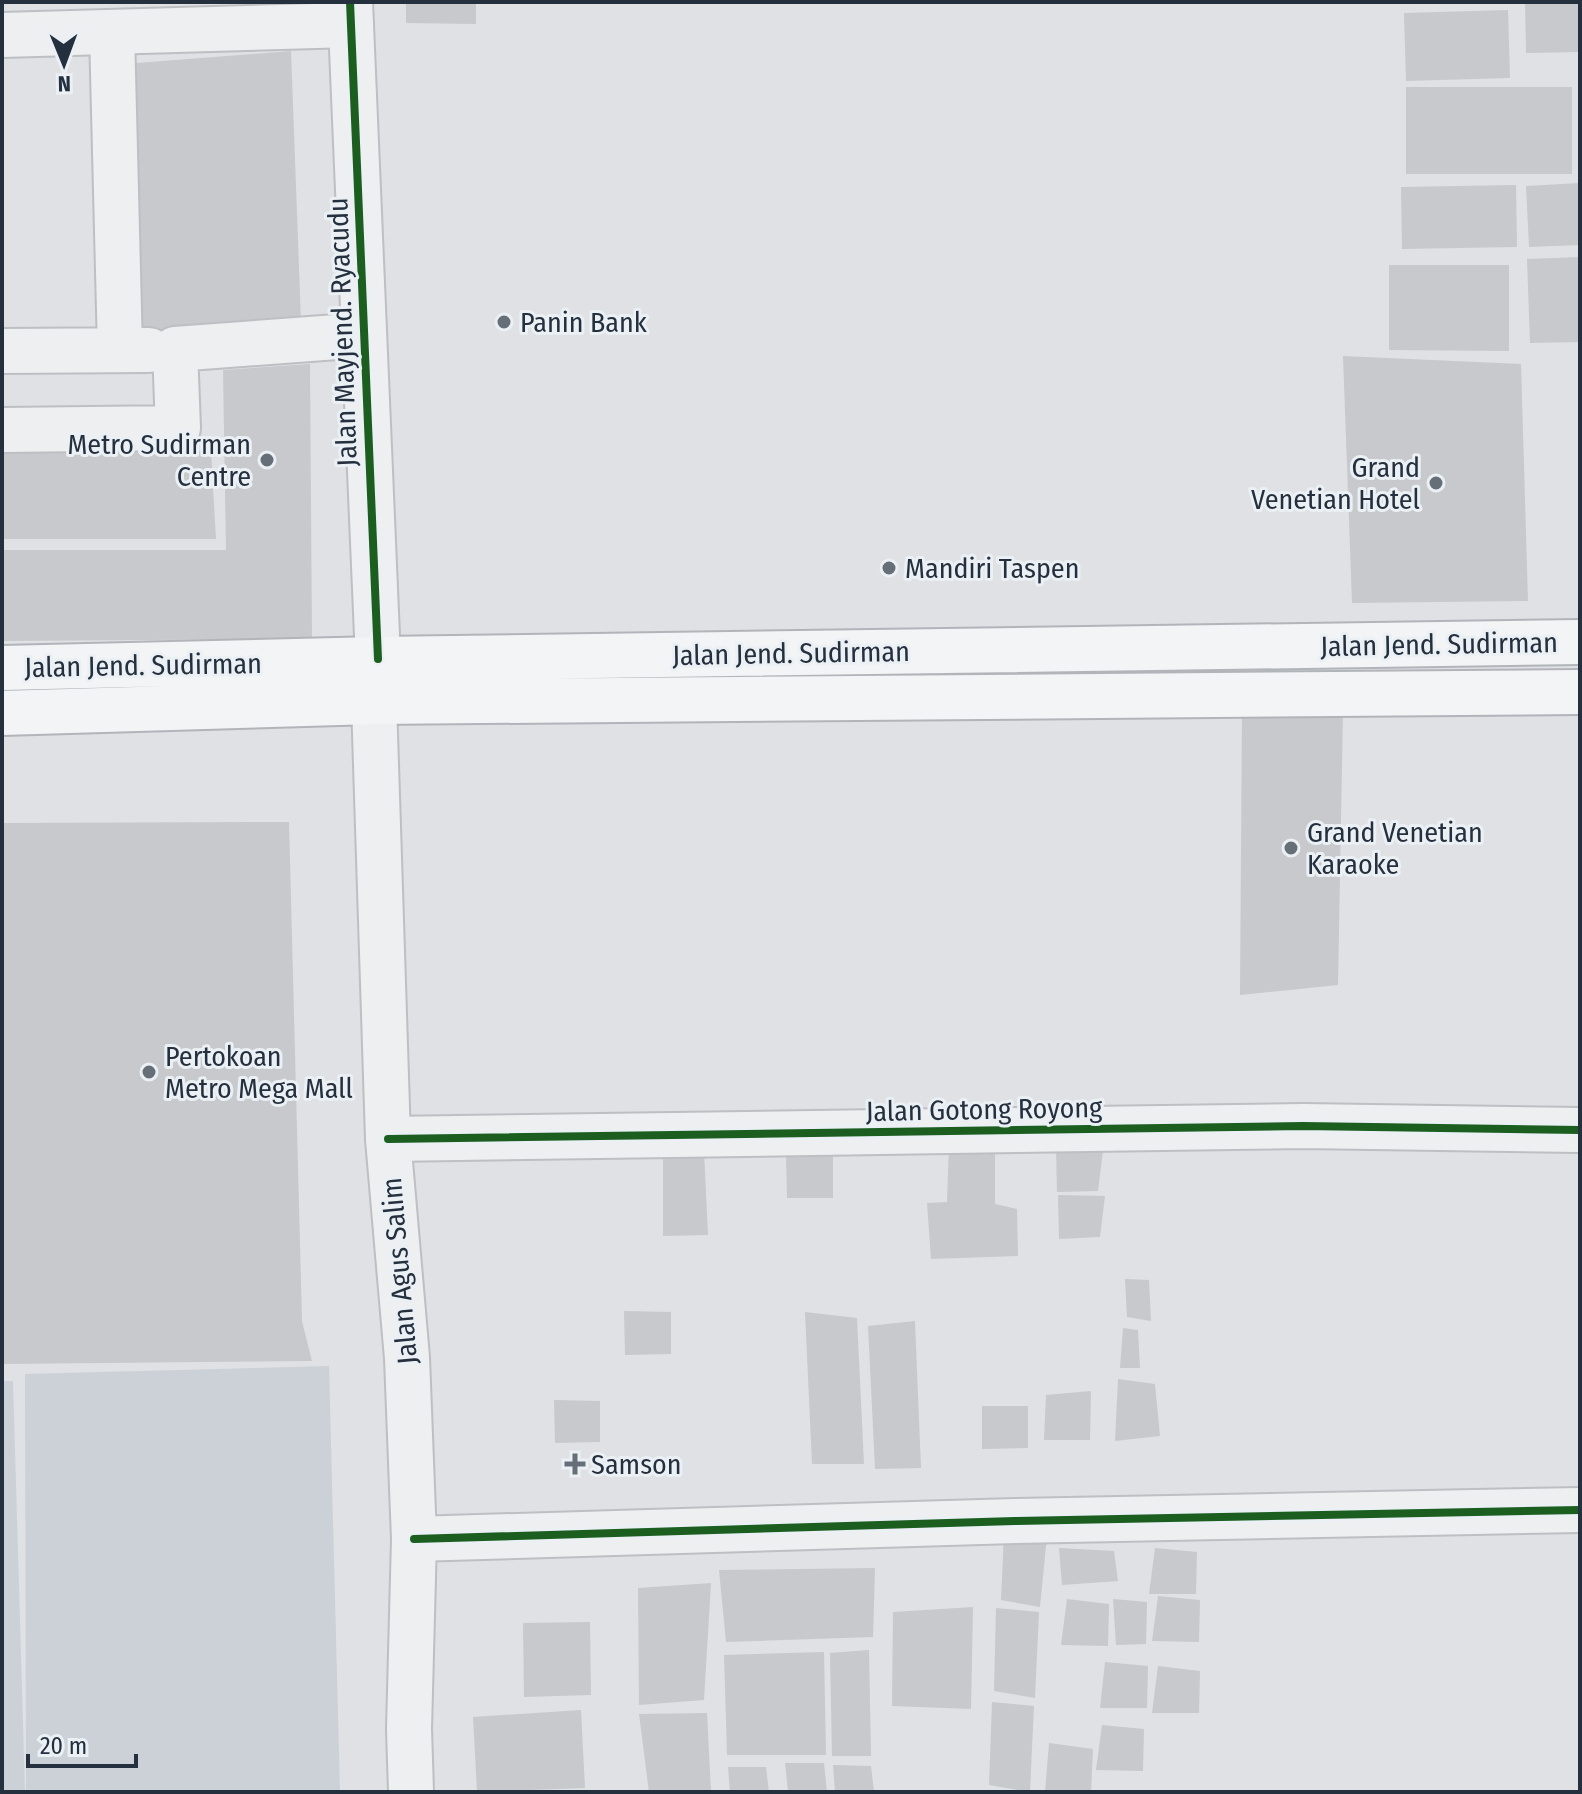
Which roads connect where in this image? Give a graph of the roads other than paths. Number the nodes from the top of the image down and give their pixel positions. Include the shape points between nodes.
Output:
1 (350, 13) edge
2 (112, 32) junction
3 (2, 35) edge
4 (364, 335) junction
5 (175, 349) junction
6 (120, 350) junction
7 (2, 351) edge
8 (2, 430) edge
9 (1580, 642) edge
10 (1114, 649) junction
11 (378, 659) junction
12 (2, 668) edge
13 (1580, 692) edge
14 (1116, 694) junction
15 (374, 702) junction
16 (2, 713) edge
17 (1580, 1130) edge
18 (388, 1139) junction
19 (1580, 1510) edge
20 (414, 1539) junction
21 (411, 1792) edge

1 - 2 street
1 - 4 street, Jalan Mayjend. Ryacudu
2 - 3 street
2 - 6 street
4 - 5 street
4 - 11 street, Jalan Mayjend. Ryacudu
5 - 6 street
5 - 8 street via 178,428
6 - 7 street
9 - 10 highway, Jalan Jend. Sudirman
10 - 11 highway, Jalan Jend. Sudirman
10 - 14 highway
11 - 12 highway, Jalan Jend. Sudirman
13 - 14 highway, Jalan Jend. Sudirman
14 - 15 highway, Jalan Jend. Sudirman
15 - 16 highway, Jalan Jend. Sudirman
15 - 18 street, Jalan Agus Salim
17 - 18 street, Jalan Gotong Royong via 1303,1126
18 - 20 street, Jalan Agus Salim via 407,1358
19 - 20 street
20 - 21 street, Jalan Agus Salim

